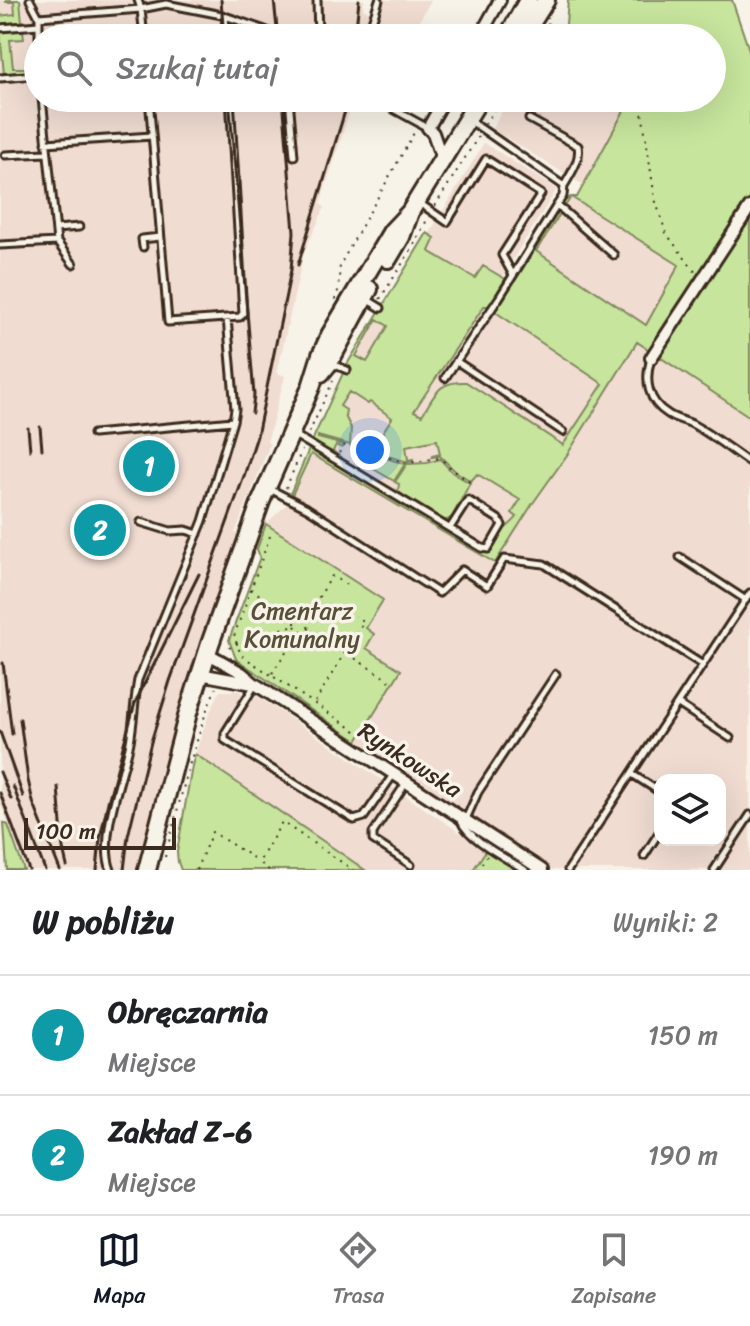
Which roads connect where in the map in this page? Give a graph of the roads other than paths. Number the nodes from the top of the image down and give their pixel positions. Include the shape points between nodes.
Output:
1 (30, 0) edge
2 (138, 0) edge
3 (317, 0) edge
4 (379, 0) edge
5 (500, 0) edge
6 (528, 0) edge
7 (546, 0) edge
8 (141, 9) junction
9 (39, 17) junction
10 (225, 17) junction
11 (39, 24) edge
12 (143, 24) edge
13 (226, 24) edge
14 (247, 24) edge
15 (318, 24) edge
16 (371, 24) edge
17 (487, 24) edge
18 (515, 24) edge
19 (531, 24) edge
20 (24, 26) edge
21 (0, 28) edge
22 (24, 76) edge
23 (0, 78) edge
24 (43, 112) edge
25 (150, 112) edge
26 (231, 112) edge
27 (290, 112) edge
28 (399, 112) edge
29 (434, 112) edge
30 (472, 112) edge
31 (468, 119) junction
32 (529, 119) dead end
33 (424, 125) junction
34 (152, 136) junction
35 (46, 143) junction
36 (47, 153) junction
37 (5, 155) dead end
38 (294, 156) dead end
39 (442, 159) junction
40 (564, 186) junction
41 (557, 205) junction
42 (414, 207) junction
43 (750, 207) edge
44 (79, 227) dead end
45 (56, 229) junction
46 (160, 237) junction
47 (57, 242) junction
48 (0, 245) edge
49 (143, 247) dead end
50 (614, 255) dead end
51 (73, 264) dead end
52 (513, 275) junction
53 (364, 298) junction
54 (381, 308) dead end
55 (227, 318) junction
56 (651, 358) joint
57 (456, 361) junction
58 (329, 363) junction
59 (347, 370) dead end
60 (445, 378) dead end
61 (311, 387) junction
62 (233, 421) junction
63 (290, 432) junction
64 (563, 432) dead end
65 (93, 434) dead end
66 (750, 463) edge
67 (266, 488) junction
68 (141, 522) dead end
69 (450, 528) junction
70 (198, 534) junction
71 (680, 557) dead end
72 (750, 593) edge
73 (746, 600) junction
74 (207, 653) junction
75 (703, 665) junction
76 (200, 674) junction
77 (556, 674) dead end
78 (255, 684) junction
79 (678, 704) junction
80 (730, 738) dead end
81 (393, 774) junction
82 (632, 774) junction
83 (406, 782) junction
84 (654, 788) edge
85 (750, 815) edge
86 (463, 818) junction
87 (654, 840) edge
88 (644, 856) dead end
89 (411, 865) dead end
90 (152, 868) edge
91 (111, 870) edge
92 (525, 870) edge
93 (542, 870) edge
94 (568, 870) edge
95 (714, 870) edge

1 - 9 lane
2 - 8 lane
3 - 15 lane
4 - 16 lane
5 - 17 street
6 - 18 main road
7 - 19 main road
8 - 9 lane
8 - 10 lane via 166,4
8 - 12 lane
9 - 11 lane
10 - 13 lane
10 - 14 lane
20 - 21 lane
22 - 23 lane
24 - 35 lane
25 - 34 lane
26 - 55 lane via 243,313
27 - 38 lane
28 - 33 lane
29 - 33 street
30 - 31 main road
31 - 39 main road
31 - 40 lane
32 - 40 lane via 578,146 577,162
33 - 39 street via 433,133
34 - 35 lane
34 - 46 lane
35 - 36 lane
36 - 37 lane
36 - 45 lane
39 - 42 main road
40 - 41 lane
41 - 50 lane
41 - 52 lane
42 - 52 lane via 447,222 486,159 541,194 502,255
42 - 53 main road
42 - 61 main road via 392,231 350,299
43 - 56 street
44 - 45 lane
45 - 47 lane
46 - 49 lane via 142,239
46 - 55 lane via 168,322
47 - 48 lane
47 - 51 lane
52 - 57 lane
53 - 54 lane
53 - 58 main road
55 - 62 lane
56 - 66 lane via 648,383 653,401
57 - 60 lane
57 - 64 lane
58 - 59 lane
58 - 61 main road
61 - 63 main road
62 - 65 lane
62 - 70 lane
63 - 67 main road
63 - 69 lane
67 - 74 main road
67 - 75 lane via 307,508 439,593 462,570 487,586 504,559 544,564
68 - 70 lane
69 - 69 lane via 468,500 502,525 488,549
70 - 91 lane via 138,680 130,746 111,820 106,858
71 - 73 lane
72 - 73 lane
73 - 75 lane
74 - 76 main road
74 - 78 street, Rynkowska
75 - 79 lane
76 - 78 street, Rynkowska
76 - 90 main road
77 - 86 lane
78 - 81 street, Rynkowska
78 - 81 lane via 225,740 354,820 364,817
79 - 80 lane
79 - 82 lane
81 - 83 street, Rynkowska
82 - 84 lane
82 - 94 lane
83 - 86 street, Rynkowska
83 - 89 lane via 373,840
85 - 95 lane
86 - 92 lane via 464,827
86 - 93 street, Rynkowska
87 - 88 lane

